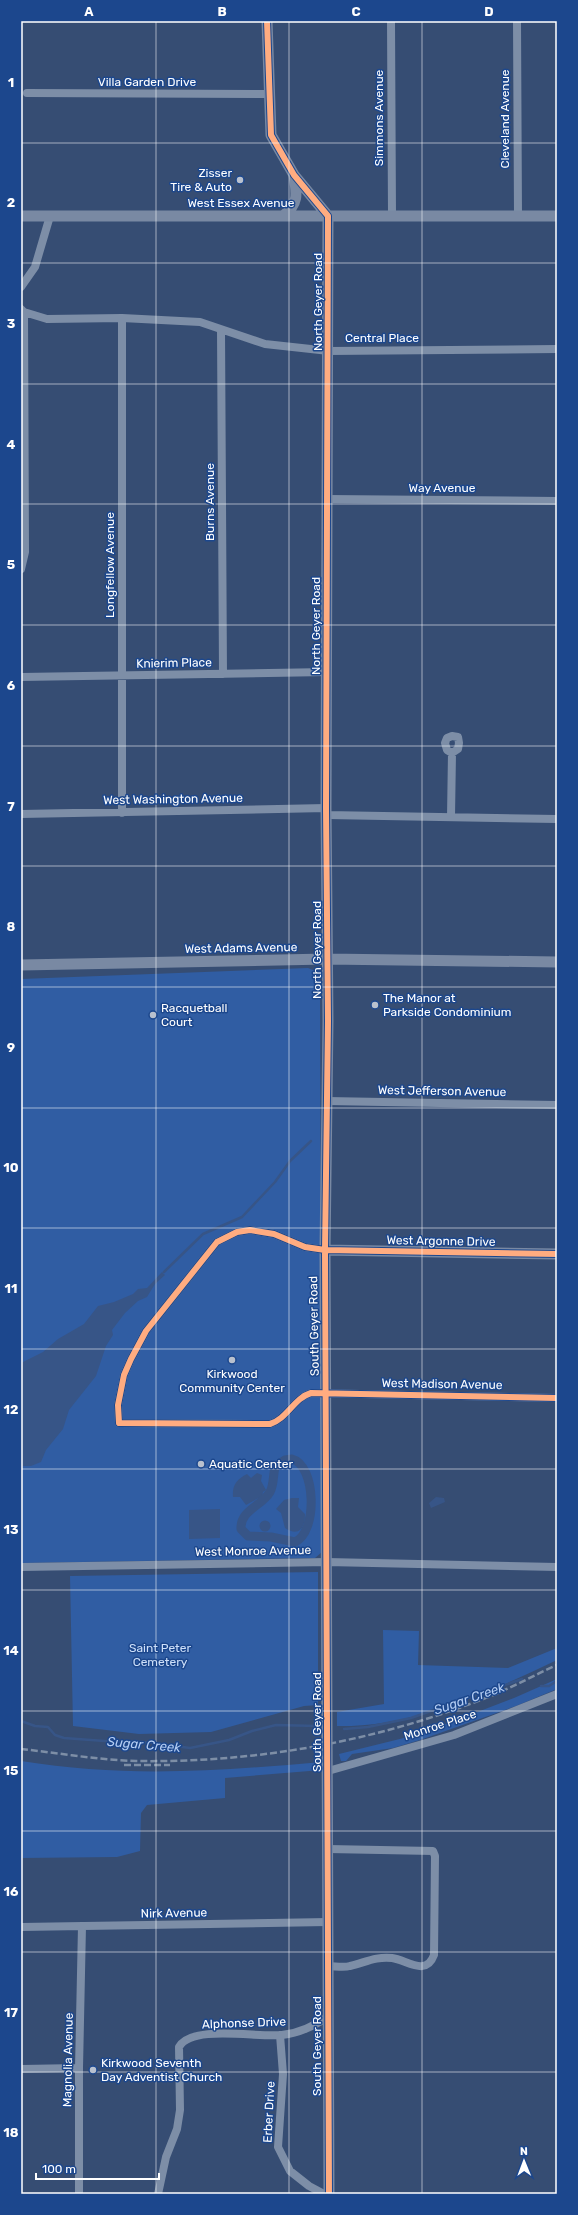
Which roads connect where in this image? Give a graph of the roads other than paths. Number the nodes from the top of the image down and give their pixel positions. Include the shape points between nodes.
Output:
1 (267, 21) edge
2 (391, 21) edge
3 (517, 21) edge
4 (27, 93) dead end
5 (268, 94) junction
6 (294, 174) junction
7 (21, 216) edge
8 (50, 216) junction
9 (283, 216) junction
10 (328, 216) junction
11 (392, 216) junction
12 (518, 216) junction
13 (557, 216) edge
14 (21, 287) edge
15 (23, 311) edge
16 (122, 318) junction
17 (221, 330) junction
18 (557, 350) edge
19 (329, 351) junction
20 (327, 499) junction
21 (557, 501) edge
22 (21, 569) edge
23 (327, 672) junction
24 (223, 674) junction
25 (122, 676) junction
26 (21, 677) edge
27 (452, 753) dead end
28 (326, 812) junction
29 (122, 813) junction
30 (21, 814) edge
31 (452, 818) junction
32 (557, 819) edge
33 (327, 959) junction
34 (557, 962) edge
35 (21, 965) edge
36 (327, 1101) junction
37 (557, 1104) edge
38 (325, 1250) junction
39 (557, 1254) edge
40 (326, 1392) junction
41 (557, 1398) edge
42 (327, 1562) junction
43 (21, 1567) edge
44 (557, 1567) edge
45 (557, 1694) edge
46 (328, 1771) junction
47 (328, 1849) junction
48 (328, 1922) junction
49 (82, 1926) junction
50 (21, 1927) edge
51 (328, 1966) junction
52 (328, 2017) junction
53 (280, 2035) junction
54 (79, 2068) junction
55 (21, 2070) edge
56 (304, 2182) junction
57 (79, 2194) edge
58 (158, 2194) edge
59 (307, 2194) edge
60 (323, 2194) edge

1 - 5 street
2 - 11 street, Simmons Avenue
3 - 12 street, Cleveland Avenue
4 - 5 street, Villa Garden Drive
5 - 6 street via 271,135
6 - 9 street via 296,200 291,210
6 - 10 street
7 - 8 street, West Essex Avenue
8 - 9 street, West Essex Avenue
8 - 14 street via 35,267
9 - 10 street, West Essex Avenue
10 - 11 street, West Essex Avenue
10 - 19 street, North Geyer Road
11 - 12 street, West Essex Avenue
12 - 13 street, West Essex Avenue
15 - 16 street, Central Place via 47,319
15 - 22 street via 25,552
16 - 17 street, Central Place via 200,322
16 - 25 street, Longfellow Avenue
17 - 19 street, Central Place via 264,344
17 - 24 street, Burns Avenue
18 - 19 street, Central Place
19 - 20 street, North Geyer Road
20 - 21 street, Way Avenue
20 - 23 street, North Geyer Road
23 - 24 street, Knierim Place
23 - 28 street, North Geyer Road
24 - 25 street, Knierim Place
25 - 26 street, Knierim Place
25 - 29 street, Longfellow Avenue
27 - 31 street
28 - 29 street, West Washington Avenue
28 - 31 street, West Washington Avenue
28 - 33 street, North Geyer Road
29 - 30 street, West Washington Avenue
31 - 32 street, West Washington Avenue
33 - 34 street, West Adams Avenue
33 - 35 street, West Adams Avenue
33 - 36 street, North Geyer Road
36 - 37 street, West Jefferson Avenue
36 - 38 street, North Geyer Road
38 - 39 street, West Argonne Drive
38 - 40 street, South Geyer Road
38 - 40 street, West Madison Avenue via 305,1247 274,1234 250,1230 237,1232 217,1242 146,1331 124,1375 118,1405 119,1423 270,1424 277,1421 304,1395
40 - 41 street, West Madison Avenue
40 - 42 street, South Geyer Road
42 - 43 street, West Monroe Avenue
42 - 44 street, West Monroe Avenue
42 - 46 street, South Geyer Road
45 - 46 street, Monroe Place via 454,1735
46 - 47 street, South Geyer Road
47 - 48 street, South Geyer Road
47 - 51 street via 432,1851 435,1856 434,1956 430,1963 420,1967 383,1957 351,1966
48 - 49 street, Nirk Avenue
48 - 51 street, South Geyer Road
49 - 50 street, Nirk Avenue
49 - 54 street, Magnolia Avenue
51 - 52 street, South Geyer Road
52 - 53 street, Alphonse Drive via 306,2029
52 - 60 street, South Geyer Road
53 - 56 street, Erber Drive via 283,2074 278,2147 290,2171
53 - 58 street, Alphonse Drive via 207,2035 188,2038 182,2042 179,2047 180,2110
54 - 55 street
54 - 57 street, Magnolia Avenue
56 - 59 street
56 - 60 street, Erber Drive

